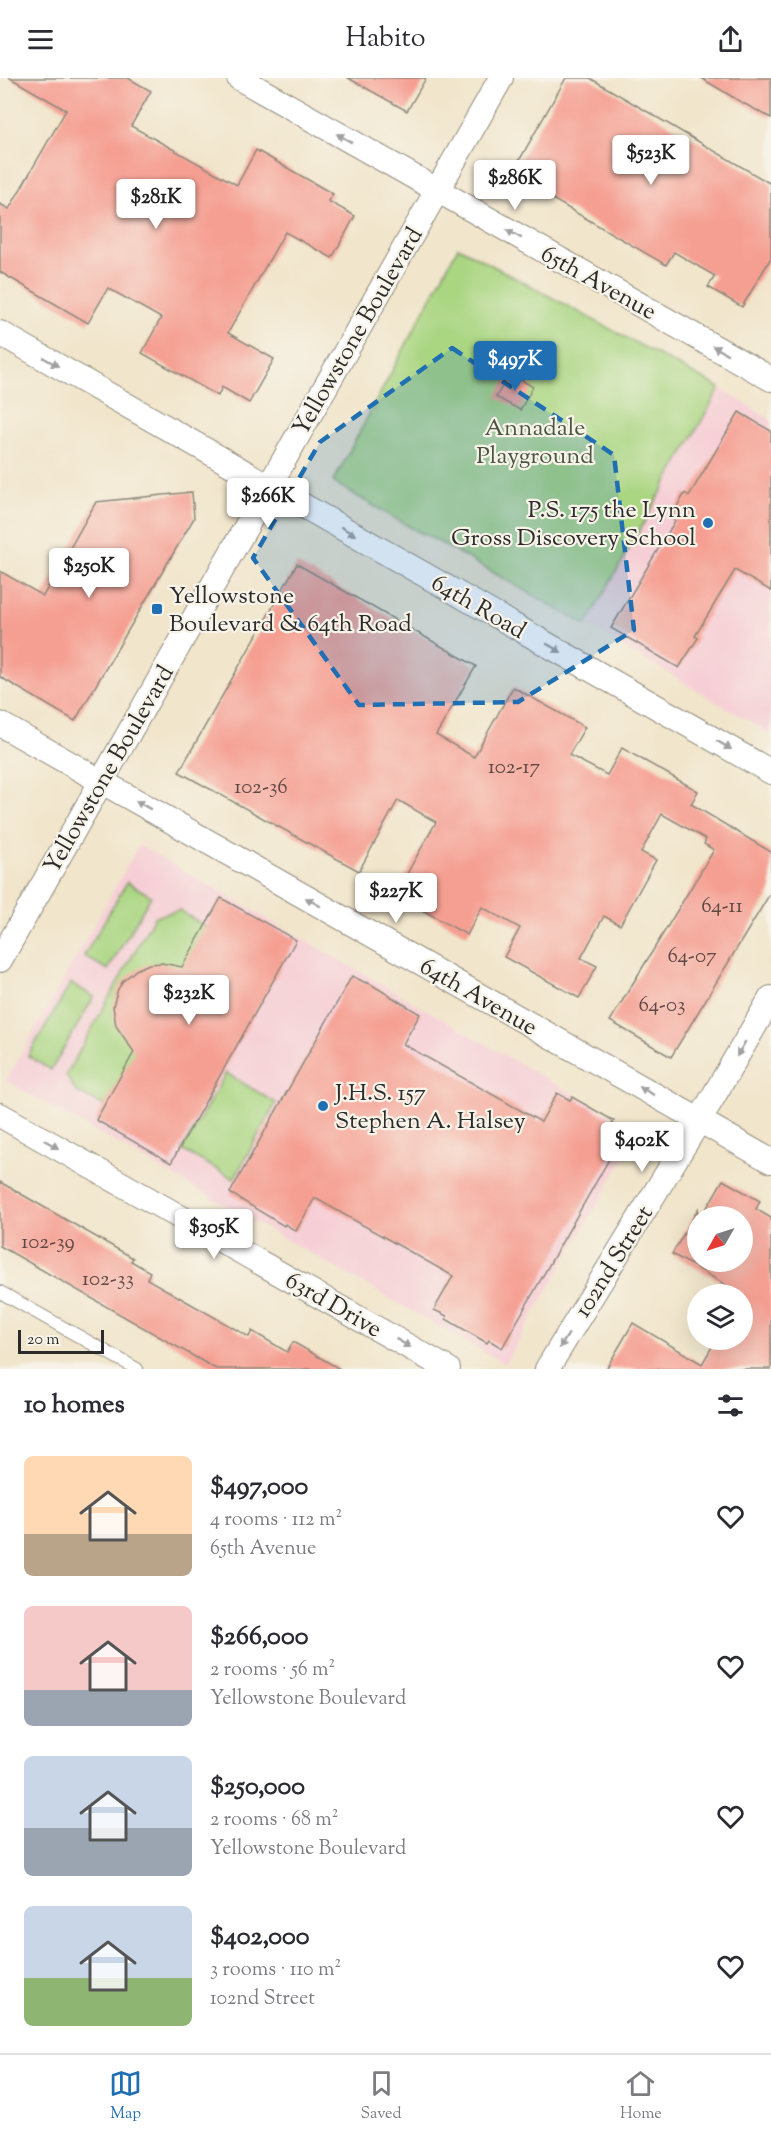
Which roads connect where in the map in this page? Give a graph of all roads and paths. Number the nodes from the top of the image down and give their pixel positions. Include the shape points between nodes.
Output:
1 (239, 78) edge
2 (501, 78) edge
3 (437, 191) junction
4 (0, 333) edge
5 (771, 379) edge
6 (269, 486) junction
7 (0, 724) edge
8 (771, 772) edge
9 (101, 781) junction
10 (0, 960) edge
11 (771, 998) edge
12 (0, 1115) edge
13 (699, 1120) junction
14 (771, 1161) edge
15 (0, 1292) edge
16 (137, 1369) edge
17 (448, 1369) edge
18 (547, 1369) edge

3 -> 1 street, 65th Avenue
2 - 3 street, Yellowstone Boulevard
5 -> 3 street, 65th Avenue
3 - 6 street, Yellowstone Boulevard
4 -> 6 street, 64th Road
6 -> 8 street, 64th Road
6 - 9 street, Yellowstone Boulevard
7 - 9 street, 64th Avenue
9 - 10 street, Yellowstone Boulevard
13 -> 9 street, 64th Avenue
11 -> 13 street, 102nd Street
12 -> 17 street, 63rd Drive
13 - 14 street, 64th Avenue
13 -> 18 street, 102nd Street
15 - 16 lane

